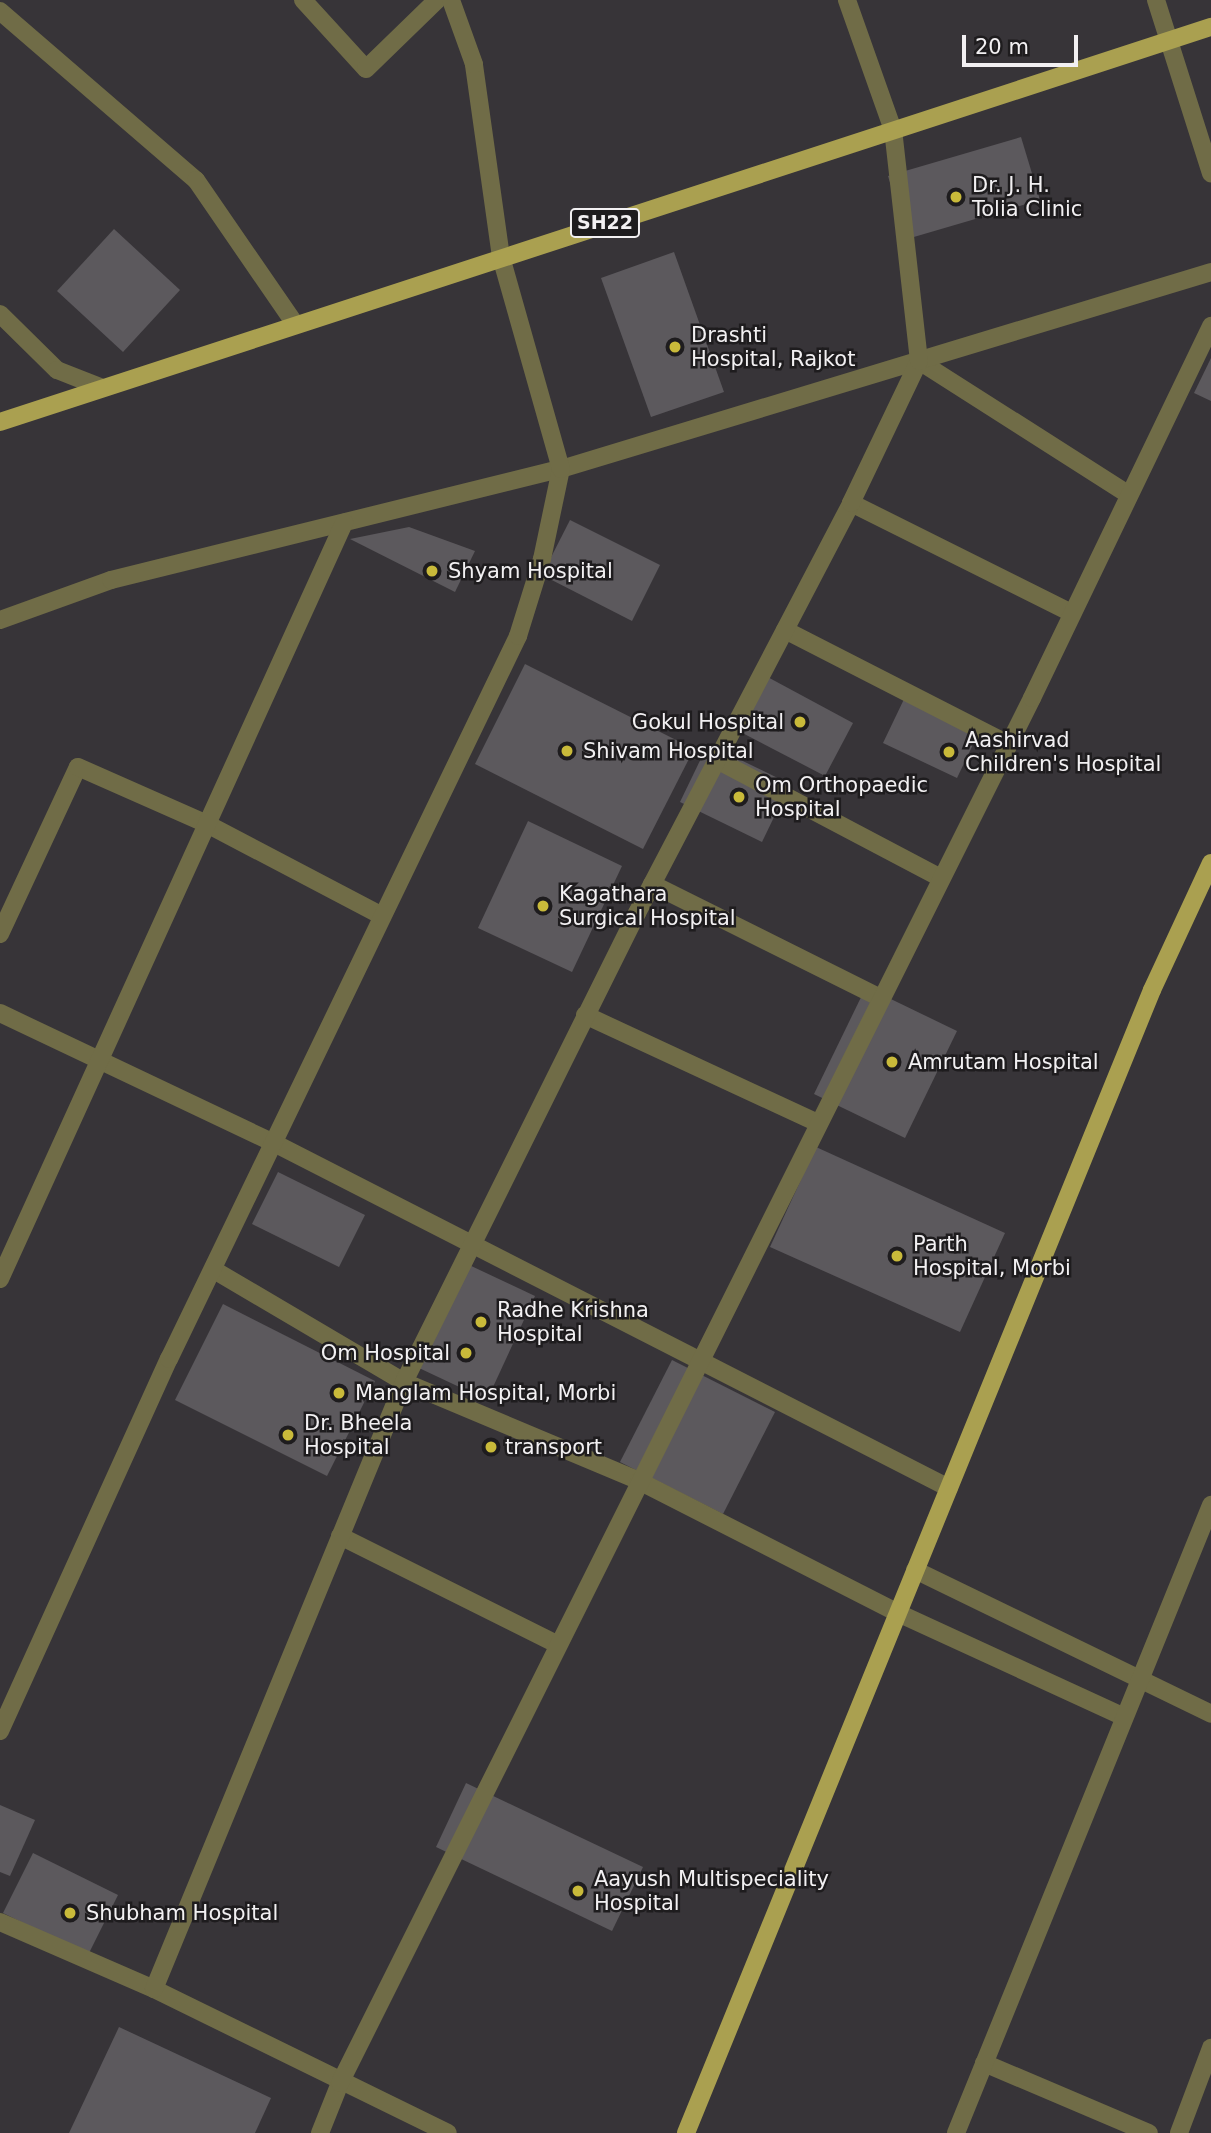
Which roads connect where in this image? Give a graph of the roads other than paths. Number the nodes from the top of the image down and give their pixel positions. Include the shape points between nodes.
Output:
1 (303, 0) edge
2 (437, 0) edge
3 (451, 0) edge
4 (847, 0) edge
5 (1156, 0) edge
6 (0, 11) edge
7 (1211, 27) edge
8 (1170, 40) junction
9 (893, 130) junction
10 (1211, 173) edge
11 (501, 257) junction
12 (1211, 272) edge
13 (0, 314) edge
14 (295, 324) junction
15 (1211, 326) edge
16 (919, 361) junction
17 (100, 387) junction
18 (0, 422) edge
19 (561, 469) junction
20 (1129, 495) junction
21 (851, 503) junction
22 (344, 523) junction
23 (1072, 613) junction
24 (0, 620) edge
25 (785, 630) junction
26 (1008, 744) junction
27 (717, 760) junction
28 (204, 826) junction
29 (1211, 863) edge
30 (941, 878) junction
31 (652, 884) junction
32 (382, 916) junction
33 (0, 934) edge
34 (881, 998) junction
35 (0, 1013) edge
36 (586, 1015) junction
37 (98, 1057) junction
38 (818, 1123) junction
39 (274, 1143) junction
40 (470, 1244) junction
41 (214, 1270) junction
42 (0, 1279) edge
43 (699, 1360) junction
44 (404, 1382) junction
45 (639, 1481) junction
46 (949, 1488) junction
47 (1211, 1505) edge
48 (340, 1536) junction
49 (915, 1570) junction
50 (898, 1613) junction
51 (557, 1644) junction
52 (1140, 1679) junction
53 (1211, 1714) edge
54 (1125, 1717) junction
55 (0, 1731) edge
56 (0, 1922) edge
57 (154, 1989) junction
58 (1211, 2048) edge
59 (984, 2063) junction
60 (340, 2083) junction
61 (320, 2133) edge
62 (448, 2133) edge
63 (686, 2133) edge
64 (956, 2133) edge
65 (1149, 2133) edge
66 (1178, 2133) edge

1 - 2 street via 366,69
3 - 11 street via 474,64
4 - 9 street
5 - 8 street
6 - 14 street via 196,180
7 - 8 main road, SH22
8 - 9 main road, SH22
8 - 10 street
9 - 11 main road, SH22
9 - 16 street
11 - 14 main road, SH22
11 - 19 street
12 - 16 street
13 - 17 street via 57,370
14 - 17 main road, SH22
15 - 20 street
16 - 19 street
16 - 20 street
16 - 21 street
17 - 18 main road, SH22
19 - 22 street
19 - 32 street via 542,559 518,636
20 - 23 street
21 - 23 street
21 - 25 street
22 - 24 street via 111,580
22 - 28 street
23 - 26 street
25 - 26 street
25 - 27 street
26 - 30 street
27 - 30 street
27 - 31 street
28 - 32 street
28 - 33 street via 78,767
28 - 37 street
29 - 46 main road via 1152,990
30 - 34 street
31 - 34 street
31 - 36 street
32 - 39 street
34 - 38 street
35 - 37 street
36 - 38 street
36 - 40 street
37 - 39 street
37 - 42 street
38 - 43 street
39 - 40 street
39 - 41 street
40 - 43 street
40 - 44 street
41 - 44 street
41 - 55 street
43 - 45 street
43 - 46 street
44 - 45 street
44 - 48 street
45 - 50 street
45 - 51 street
46 - 49 main road
47 - 52 street
48 - 51 street
48 - 57 street
49 - 50 main road
49 - 52 street
50 - 54 street
50 - 63 main road
51 - 60 street
52 - 53 street
52 - 54 street
54 - 59 street
56 - 57 street
57 - 60 street
58 - 66 street
59 - 64 street
59 - 65 street
60 - 61 street
60 - 62 street

